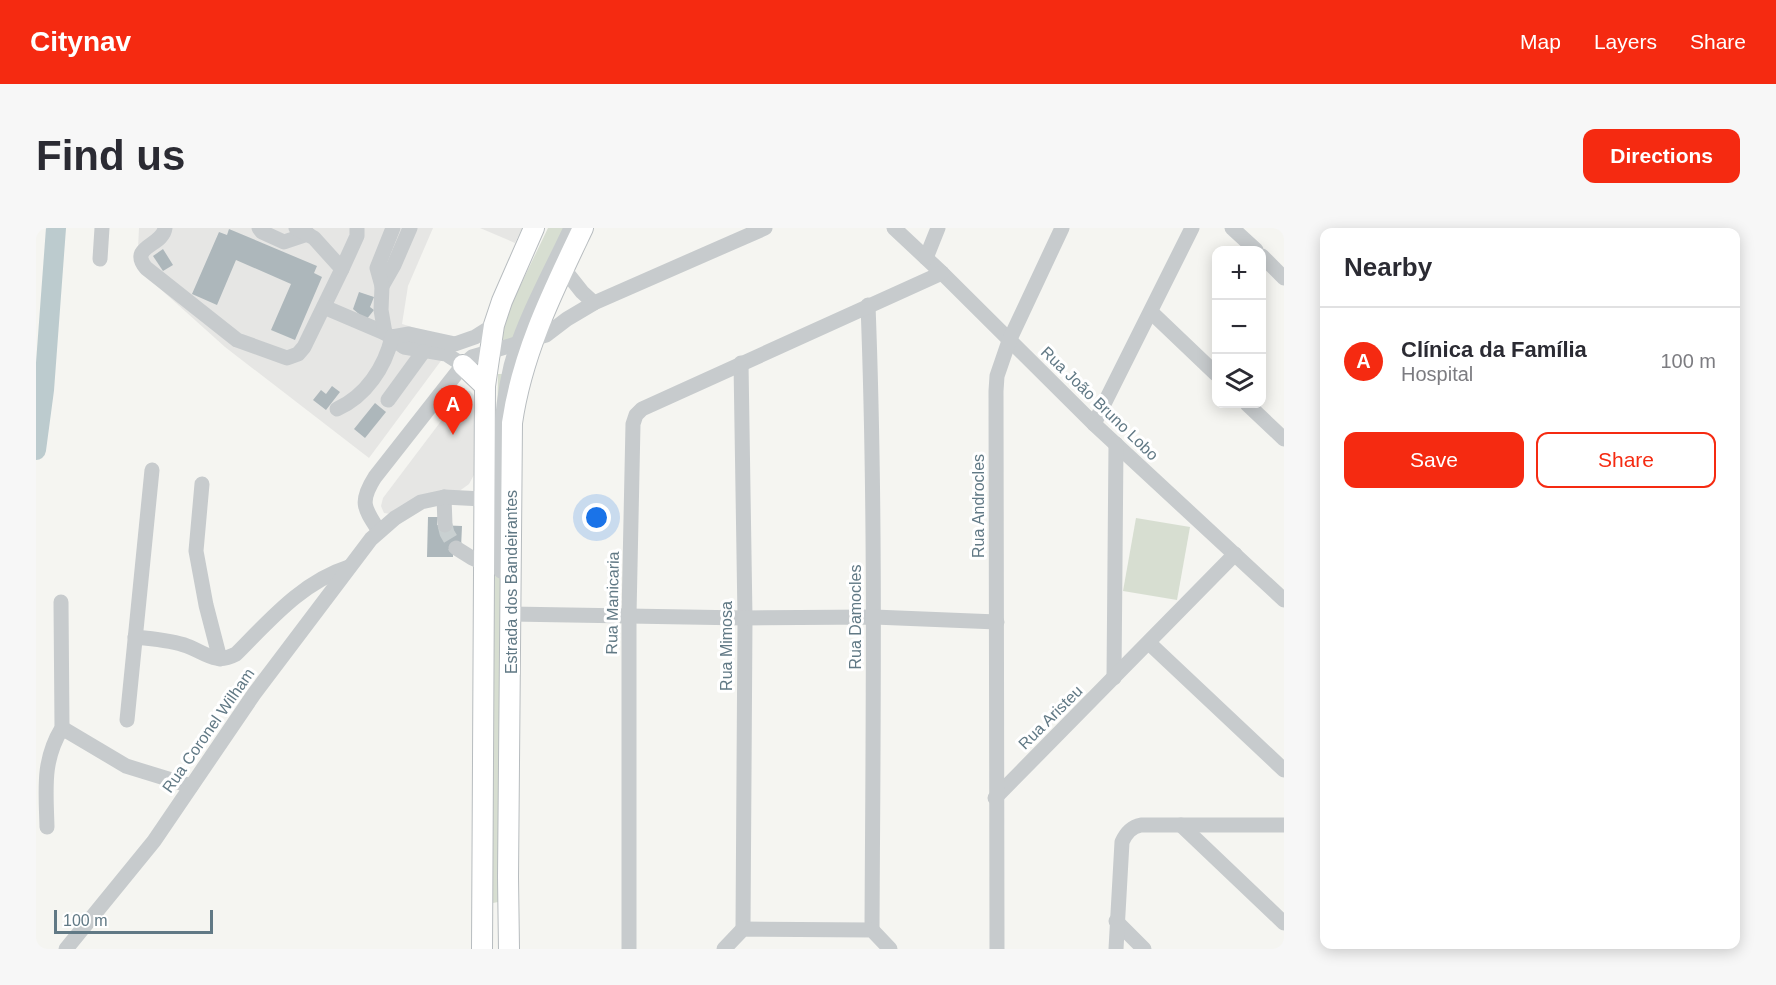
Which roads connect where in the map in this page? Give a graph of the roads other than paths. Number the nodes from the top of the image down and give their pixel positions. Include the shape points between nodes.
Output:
1 (102, 228) edge
2 (165, 228) edge
3 (258, 228) edge
4 (357, 228) edge
5 (393, 228) edge
6 (410, 228) edge
7 (534, 228) edge
8 (543, 228) edge
9 (571, 228) edge
10 (583, 228) edge
11 (765, 228) edge
12 (894, 228) edge
13 (938, 228) edge
14 (1062, 228) edge
15 (1192, 228) edge
16 (1232, 228) edge
17 (302, 231) edge
18 (1252, 246) edge
19 (100, 258) dead end
20 (926, 258) junction
21 (1266, 260) edge
22 (563, 268) junction
23 (342, 269) junction
24 (942, 273) junction
25 (1284, 278) edge
26 (382, 286) junction
27 (594, 303) junction
28 (868, 305) junction
29 (324, 307) junction
30 (1151, 312) junction
31 (494, 325) junction
32 (389, 335) junction
33 (526, 340) junction
34 (1009, 341) junction
35 (493, 349) junction
36 (423, 352) junction
37 (741, 363) junction
38 (463, 365) junction
39 (1212, 371) edge
40 (485, 386) junction
41 (388, 400) dead end
42 (1251, 408) edge
43 (337, 409) dead end
44 (1094, 424) junction
45 (1284, 439) edge
46 (1116, 444) junction
47 (152, 470) dead end
48 (201, 484) dead end
49 (444, 497) junction
50 (483, 499) junction
51 (444, 525) tunnel mouth
52 (379, 531) junction
53 (456, 548) tunnel mouth
54 (1235, 554) junction
55 (483, 563) junction
56 (349, 567) junction
57 (1283, 597) edge
58 (61, 602) dead end
59 (511, 614) junction
60 (628, 615) junction
61 (874, 617) junction
62 (745, 618) junction
63 (997, 622) junction
64 (135, 637) junction
65 (1149, 643) junction
66 (220, 659) junction
67 (1114, 678) junction
68 (127, 720) dead end
69 (63, 729) junction
70 (1284, 770) edge
71 (191, 786) junction
72 (995, 798) junction
73 (1181, 825) junction
74 (1284, 825) edge
75 (47, 826) dead end
76 (1116, 921) junction
77 (1284, 923) edge
78 (743, 928) junction
79 (872, 930) junction
80 (66, 949) edge
81 (482, 949) edge
82 (490, 949) edge
83 (500, 949) edge
84 (509, 949) edge
85 (629, 949) edge
86 (724, 949) edge
87 (890, 949) edge
88 (997, 949) edge
89 (1116, 949) edge
90 (1144, 949) edge

1 - 19 street
2 - 29 street via 161,238 143,250 142,263 237,340 287,358 298,354
3 - 17 street via 284,242
4 - 23 street
5 - 26 street via 377,268
6 - 26 street
7 - 31 main road, Estrada dos Bandeirantes
8 - 35 street
9 - 33 street
10 - 22 main road, Estrada dos Bandeirantes
11 - 27 street
12 - 20 street, Rua João Bruno Lobo
13 - 20 street
14 - 34 street, Rua Androcles
15 - 30 street
16 - 18 street
17 - 23 street
20 - 24 street, Rua João Bruno Lobo
21 - 25 street
22 - 27 street
22 - 33 main road, Estrada dos Bandeirantes
23 - 29 street
24 - 28 street, Rua Manicaria
24 - 34 street, Rua João Bruno Lobo
26 - 32 street via 381,310
27 - 33 street via 546,334
28 - 37 street, Rua Manicaria
28 - 61 street, Rua Damocles
29 - 32 street
30 - 39 street
30 - 44 street
31 - 32 street via 455,344 409,334
31 - 35 main road, Estrada dos Bandeirantes
32 - 36 street via 404,347
32 - 43 street via 384,364 377,374 355,398
33 - 35 street
33 - 59 main road, Estrada dos Bandeirantes via 512,423
33 - 83 street via 511,366 502,417
34 - 44 street, Rua João Bruno Lobo
34 - 63 street, Rua Androcles via 996,391
35 - 38 street
35 - 40 main road, Estrada dos Bandeirantes
35 - 82 street
36 - 38 street via 446,354
36 - 41 street
37 - 60 street, Rua Manicaria via 636,415
37 - 62 street, Rua Mimosa
38 - 40 main road
38 - 52 street via 367,490 364,504
40 - 50 main road, Estrada dos Bandeirantes
42 - 45 street
44 - 46 street, Rua João Bruno Lobo
46 - 54 street, Rua João Bruno Lobo
46 - 67 street
47 - 64 street
48 - 66 street via 196,551
49 - 50 street, Rua Coronel Wilham
49 - 51 street
49 - 52 street, Rua Coronel Wilham via 421,502
50 - 55 main road, Estrada dos Bandeirantes
52 - 56 street, Rua Coronel Wilham
53 - 55 street
54 - 57 street, Rua João Bruno Lobo
54 - 65 street, Rua Aristeu
55 - 81 main road, Estrada dos Bandeirantes
56 - 66 street via 313,583 282,607 236,654
56 - 71 street, Rua Coronel Wilham
58 - 69 street
59 - 60 street
59 - 84 main road, Estrada dos Bandeirantes
60 - 62 street
60 - 85 street, Rua Manicaria
61 - 62 street
61 - 63 street
61 - 79 street, Rua Damocles
62 - 78 street, Rua Mimosa
63 - 72 street, Rua Androcles
64 - 66 street via 186,646
64 - 68 street
65 - 67 street, Rua Aristeu
65 - 70 street
67 - 72 street, Rua Aristeu
69 - 71 street via 126,766
69 - 75 street via 47,763
71 - 80 street, Rua Coronel Wilham via 154,842
72 - 88 street
73 - 74 street
73 - 76 street via 1134,826 1125,834
73 - 77 street
76 - 89 street
76 - 90 street
78 - 79 street
78 - 86 street
79 - 87 street

